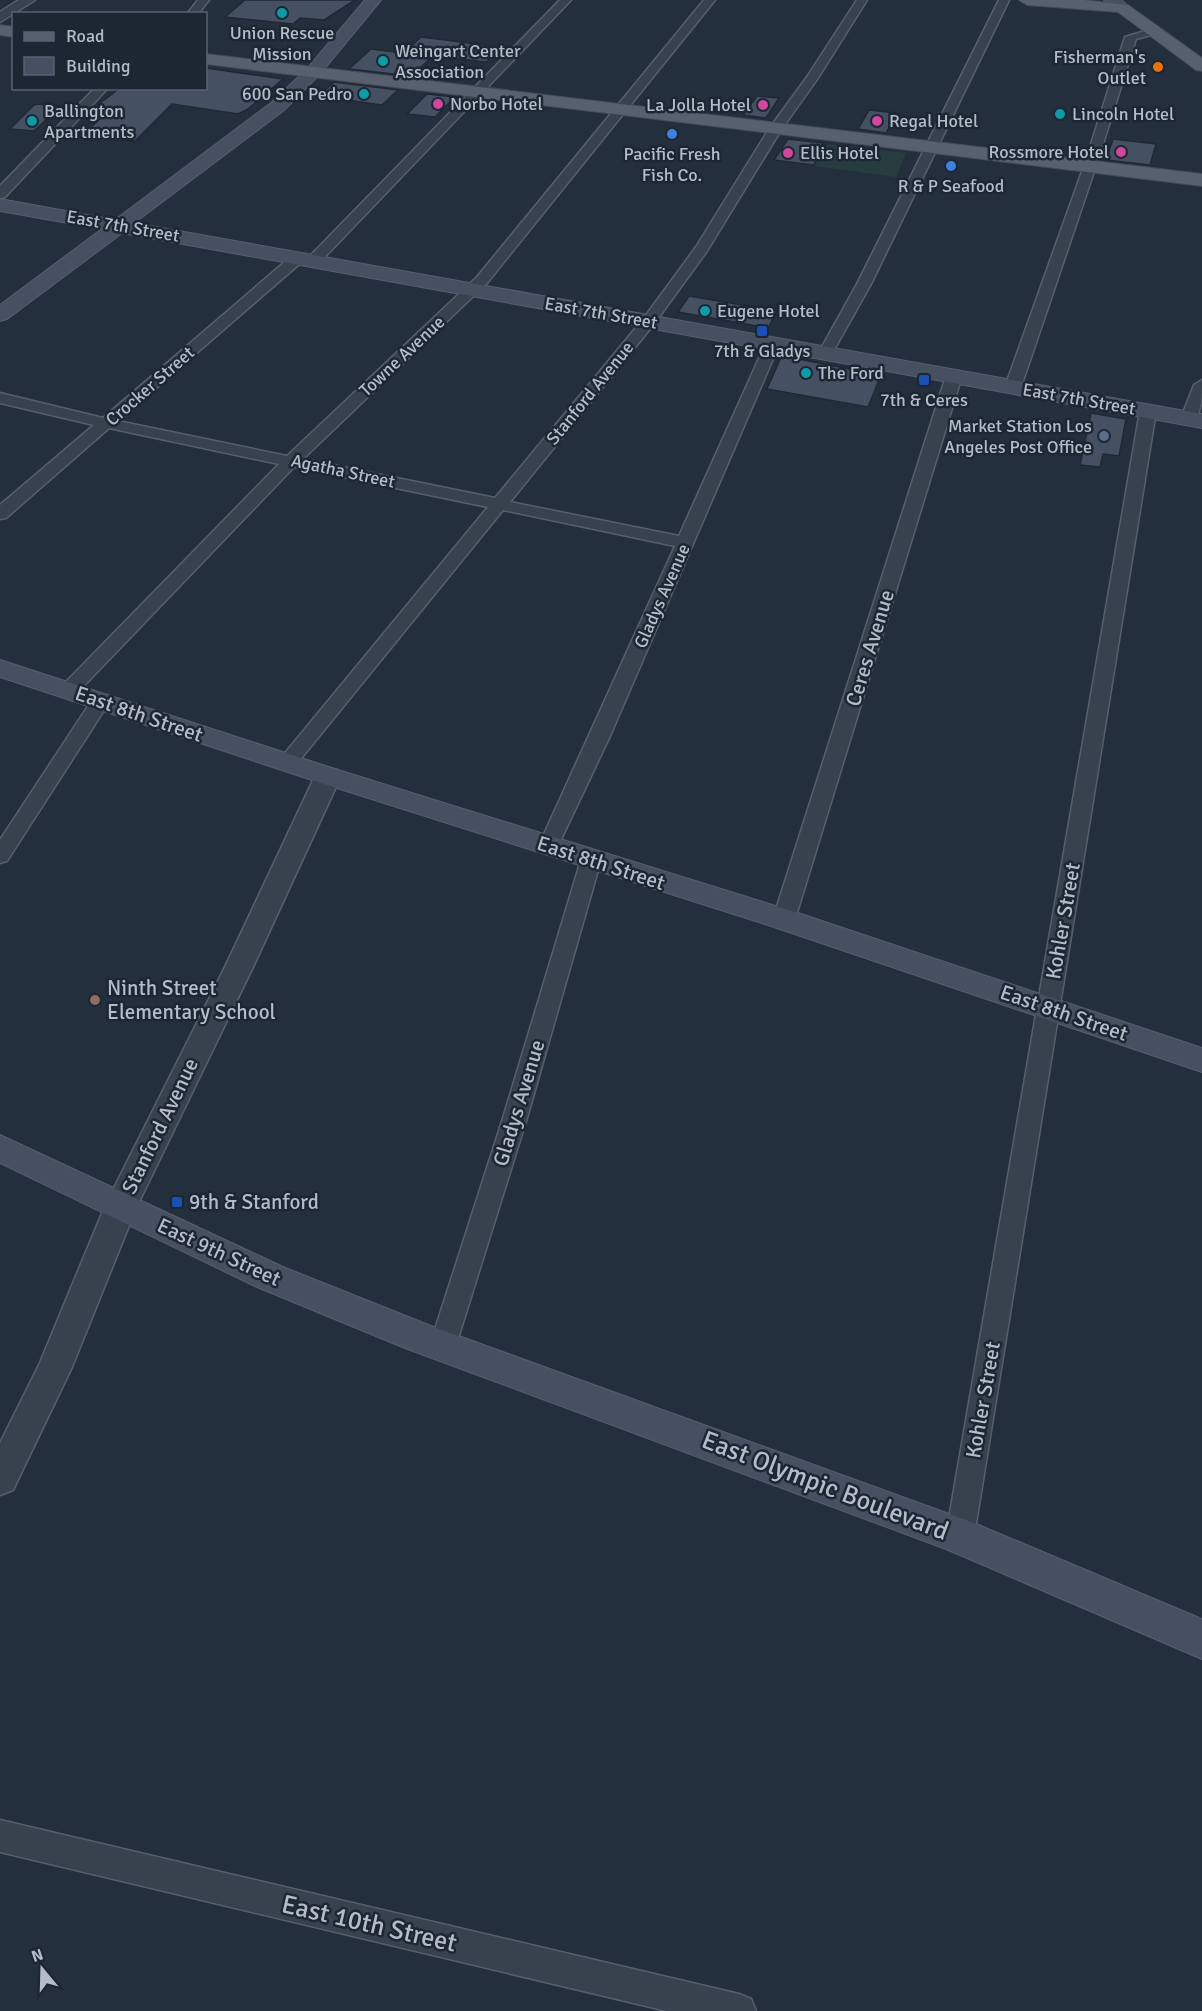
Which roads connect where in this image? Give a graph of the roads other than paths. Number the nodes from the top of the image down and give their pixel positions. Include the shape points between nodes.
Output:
1 (28, 0) edge
2 (204, 0) edge
3 (373, 0) edge
4 (566, 0) edge
5 (710, 0) edge
6 (862, 0) edge
7 (1004, 0) edge
8 (1027, 0) edge
9 (1117, 4) edge
10 (194, 12) edge
11 (0, 18) edge
12 (1155, 31) junction
13 (207, 59) edge
14 (1202, 66) edge
15 (313, 72) junction
16 (100, 90) edge
17 (478, 91) junction
18 (620, 109) junction
19 (775, 129) junction
20 (931, 148) junction
21 (1090, 167) junction
22 (1202, 180) edge
23 (0, 194) edge
24 (0, 205) edge
25 (120, 225) junction
26 (306, 259) junction
27 (472, 290) junction
28 (0, 315) edge
29 (649, 321) junction
30 (772, 345) junction
31 (825, 354) junction
32 (954, 376) junction
33 (1202, 384) edge
34 (1012, 387) junction
35 (0, 398) edge
36 (1148, 411) junction
37 (1196, 419) edge
38 (106, 423) junction
39 (292, 460) junction
40 (499, 504) junction
41 (0, 514) edge
42 (686, 543) junction
43 (0, 668) edge
44 (69, 690) junction
45 (101, 701) junction
46 (288, 762) junction
47 (328, 776) junction
48 (549, 846) junction
49 (0, 856) edge
50 (591, 860) junction
51 (784, 919) junction
52 (1049, 1007) junction
53 (1202, 1060) edge
54 (0, 1149) edge
55 (121, 1206) junction
56 (443, 1345) junction
57 (0, 1479) edge
58 (960, 1536) junction
59 (1202, 1639) edge
60 (0, 1836) edge
61 (739, 2011) edge

1 - 11 street
2 - 10 street
3 - 15 main road
4 - 17 street, Crocker Street
5 - 18 street, Towne Avenue
6 - 19 street, Stanford Avenue
7 - 20 street
8 - 9 main road
9 - 12 main road
12 - 14 main road
12 - 21 street via 1131,37
13 - 15 main road
15 - 17 main road
15 - 25 main road via 277,107
16 - 23 street
17 - 18 main road
17 - 26 street, Crocker Street
18 - 19 main road
18 - 27 street, Towne Avenue
19 - 20 main road
19 - 29 street, Stanford Avenue via 702,248
20 - 21 main road
20 - 31 street
21 - 22 main road
21 - 34 street
24 - 25 main road, East 7th Street
25 - 26 main road, East 7th Street
25 - 28 main road
26 - 27 main road, East 7th Street
26 - 38 street, Crocker Street
27 - 29 main road, East 7th Street
27 - 39 street, Towne Avenue
29 - 30 main road, East 7th Street
29 - 40 street, Stanford Avenue
30 - 31 main road, East 7th Street
30 - 42 street, Gladys Avenue
31 - 32 main road, East 7th Street
32 - 34 main road, East 7th Street
32 - 51 street, Ceres Avenue
33 - 37 street
34 - 36 main road, East 7th Street
35 - 38 street, Agatha Street
36 - 37 main road, East 7th Street
36 - 52 street, Kohler Street
38 - 39 street, Agatha Street
38 - 41 street, Crocker Street
39 - 40 street, Agatha Street
39 - 44 street, Towne Avenue
40 - 42 street, Agatha Street
40 - 46 street, Stanford Avenue
42 - 48 street, Gladys Avenue
43 - 44 main road, East 8th Street
44 - 45 main road, East 8th Street
45 - 46 main road, East 8th Street
45 - 49 street
46 - 47 main road, East 8th Street
47 - 48 main road, East 8th Street
47 - 55 street, Stanford Avenue
48 - 50 main road, East 8th Street
50 - 51 main road, East 8th Street
50 - 56 street, Gladys Avenue
51 - 52 main road, East 8th Street
52 - 53 main road, East 8th Street
52 - 58 street, Kohler Street
54 - 55 main road, East 9th Street
55 - 56 main road, East 9th Street via 270,1277
55 - 57 street, Stanford Avenue via 54,1367
56 - 58 main road, East Olympic Boulevard
58 - 59 main road, East Olympic Boulevard
60 - 61 street, East 10th Street

